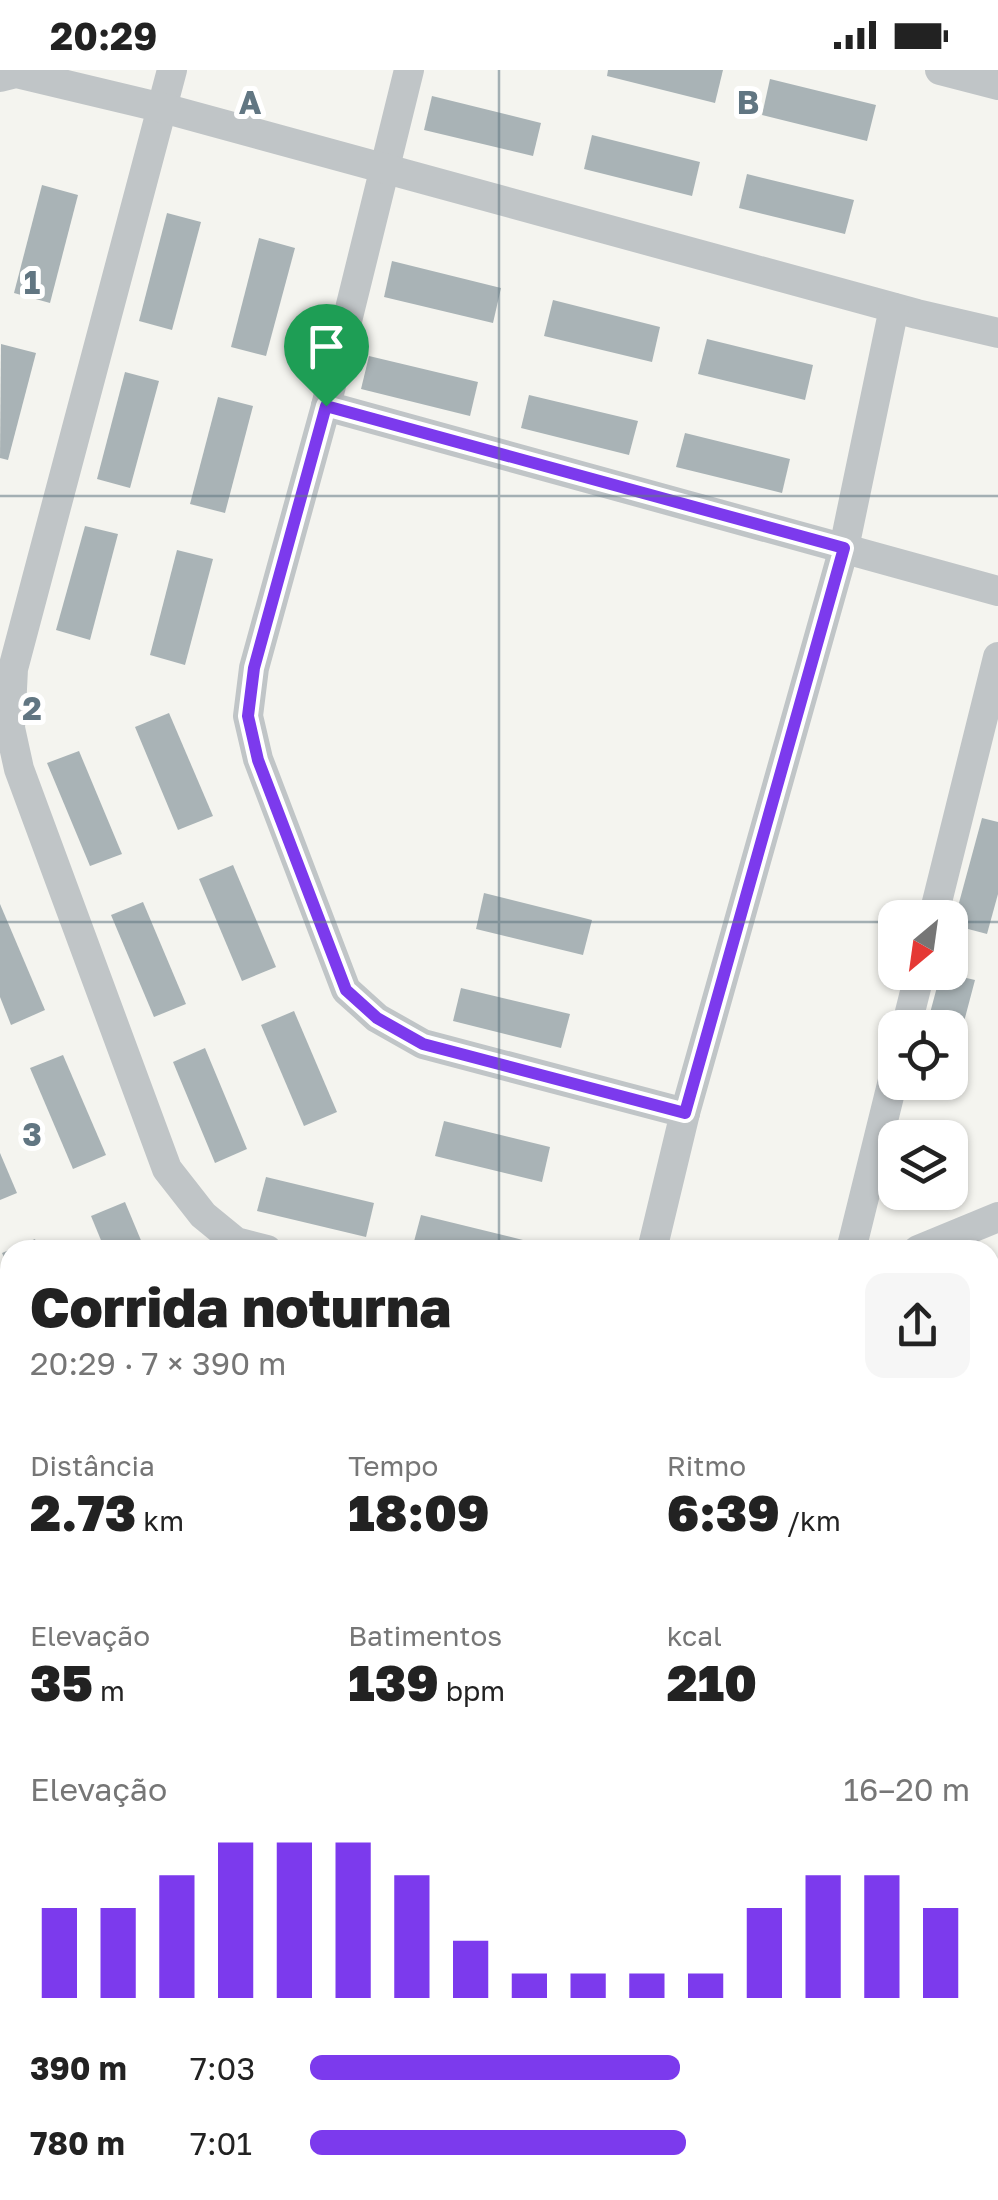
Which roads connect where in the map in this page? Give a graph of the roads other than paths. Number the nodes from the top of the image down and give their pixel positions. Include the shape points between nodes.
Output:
1 (172, 70) edge
2 (409, 70) edge
3 (940, 70) edge
4 (10, 73) edge
5 (983, 78) edge
6 (163, 108) junction
7 (386, 169) junction
8 (894, 308) junction
9 (998, 332) edge
10 (326, 406) junction
11 (844, 548) junction
12 (998, 591) edge
13 (998, 657) edge
14 (937, 900) edge
15 (888, 1100) edge
16 (685, 1113) junction
17 (998, 1217) edge
18 (234, 1240) edge
19 (654, 1240) edge
20 (853, 1240) edge
21 (942, 1240) edge

1 - 6 street
2 - 7 street
3 - 5 street
4 - 6 street
6 - 7 street
6 - 18 street via 13,668 10,728 18,769 167,1169
7 - 8 street
7 - 10 street
8 - 9 street
8 - 11 street
10 - 11 street
10 - 16 street via 254,668 248,716 258,760 346,990 377,1018 423,1044
11 - 12 street
11 - 16 street
13 - 14 street
15 - 20 street
16 - 19 street
17 - 21 street

